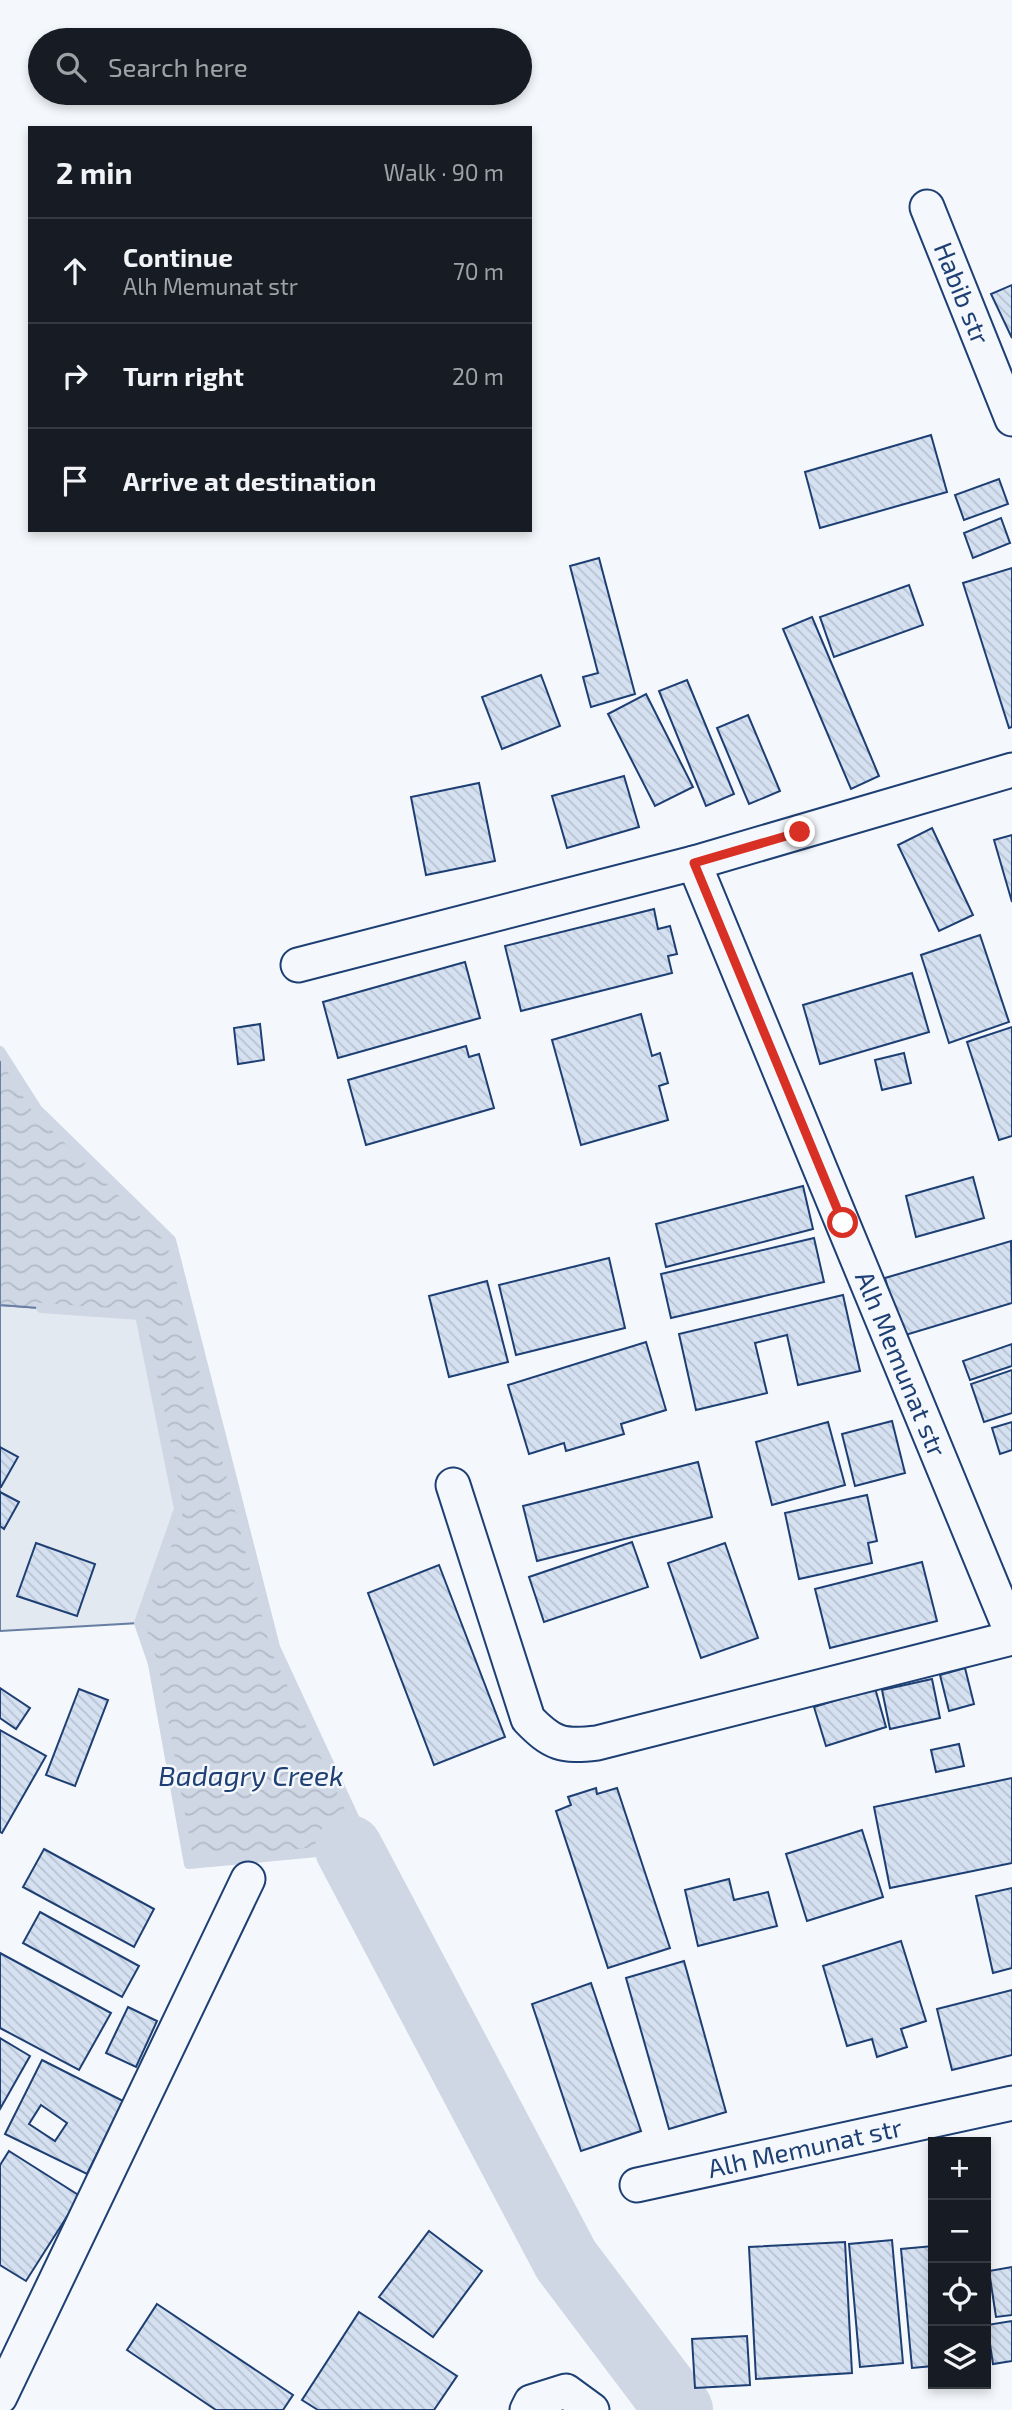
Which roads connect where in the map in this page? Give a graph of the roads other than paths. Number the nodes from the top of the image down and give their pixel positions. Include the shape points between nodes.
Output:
1 (927, 207) dead end
2 (1012, 419) edge
3 (1012, 770) edge
4 (694, 863) junction
5 (298, 965) dead end
6 (453, 1485) dead end
7 (1012, 1636) edge
8 (248, 1879) dead end
9 (1012, 2103) edge
10 (637, 2185) dead end
11 (0, 2398) edge
12 (527, 2410) edge
13 (592, 2410) edge

1 - 2 street, Habib str
3 - 4 street
4 - 5 street
4 - 7 street, Alh Memunat str
6 - 7 street via 527,1719 547,1739 570,1746 597,1743
8 - 11 street
9 - 10 street, Alh Memunat str
12 - 13 street via 531,2402 566,2390

